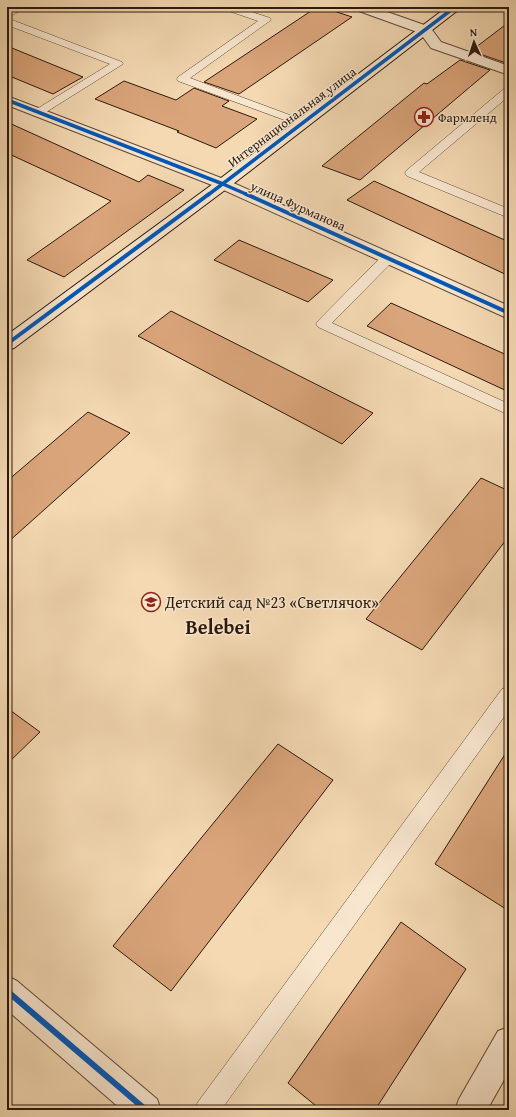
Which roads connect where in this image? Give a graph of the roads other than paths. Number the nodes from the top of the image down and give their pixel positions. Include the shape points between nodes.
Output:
1 (22, 7) edge
2 (227, 7) edge
3 (361, 7) edge
4 (455, 7) edge
5 (7, 15) edge
6 (7, 21) edge
7 (425, 30) junction
8 (509, 71) edge
9 (509, 90) edge
10 (7, 100) edge
11 (39, 112) junction
12 (302, 123) junction
13 (223, 184) junction
14 (509, 214) edge
15 (388, 258) junction
16 (509, 313) edge
17 (7, 344) edge
18 (509, 410) edge
19 (509, 695) edge
20 (7, 991) edge
21 (509, 1042) edge
22 (146, 1110) edge
23 (206, 1110) edge
24 (470, 1110) edge

1 - 5 lane
2 - 12 lane via 266,20 182,79
3 - 7 street
4 - 7 street, Интернациональная улица
6 - 11 lane via 118,64
7 - 8 street via 436,45
7 - 12 street, Интернациональная улица
9 - 14 lane via 411,173
10 - 11 street, улица Фурманова
11 - 13 street, улица Фурманова
12 - 13 street, Интернациональная улица
13 - 15 street, улица Фурманова
13 - 17 street, Интернациональная улица
15 - 16 street, улица Фурманова
15 - 18 lane via 323,324
19 - 23 lane
20 - 22 street
21 - 24 street

